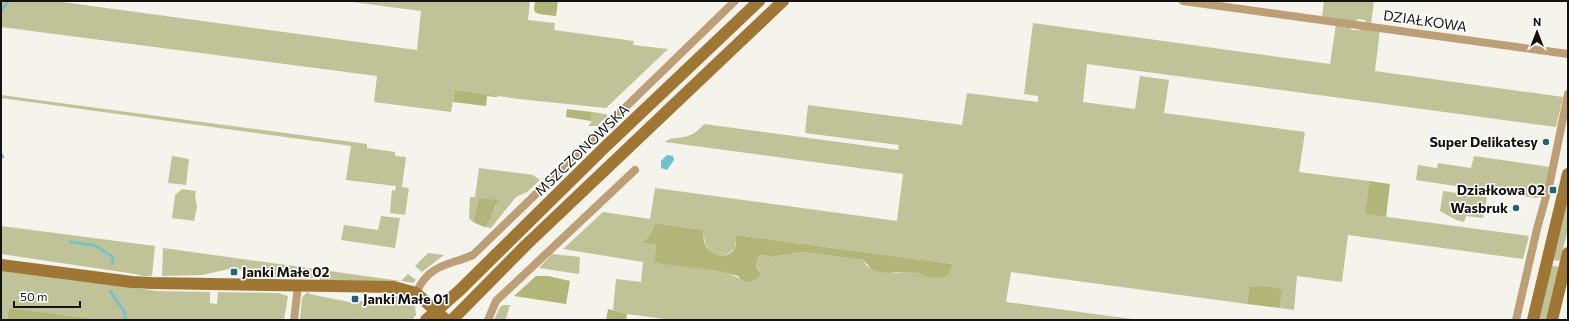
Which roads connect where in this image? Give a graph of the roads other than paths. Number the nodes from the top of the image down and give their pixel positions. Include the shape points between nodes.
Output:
1 (735, 1) edge
2 (759, 1) edge
3 (783, 1) edge
4 (1183, 1) edge
5 (1568, 54) edge
6 (1568, 94) edge
7 (635, 170) dead end
8 (1568, 174) edge
9 (1568, 253) edge
10 (1, 264) edge
11 (298, 286) junction
12 (416, 293) junction
13 (436, 311) junction
14 (294, 320) edge
15 (426, 320) edge
16 (446, 320) edge
17 (452, 320) edge
18 (488, 320) edge
19 (1516, 320) edge
20 (1533, 320) edge
21 (1552, 320) edge

1 - 12 street via 472,255 435,268 421,282
2 - 13 main road, MSZCZONOWSKA
3 - 17 main road via 537,235
4 - 5 street, DZIAŁKOWA
6 - 19 street via 1550,182
7 - 18 street via 496,301
8 - 20 main road
9 - 21 main road
10 - 11 main road via 132,282
11 - 12 main road via 388,286
11 - 14 street
12 - 13 main road
13 - 15 main road, MSZCZONOWSKA
13 - 16 main road

